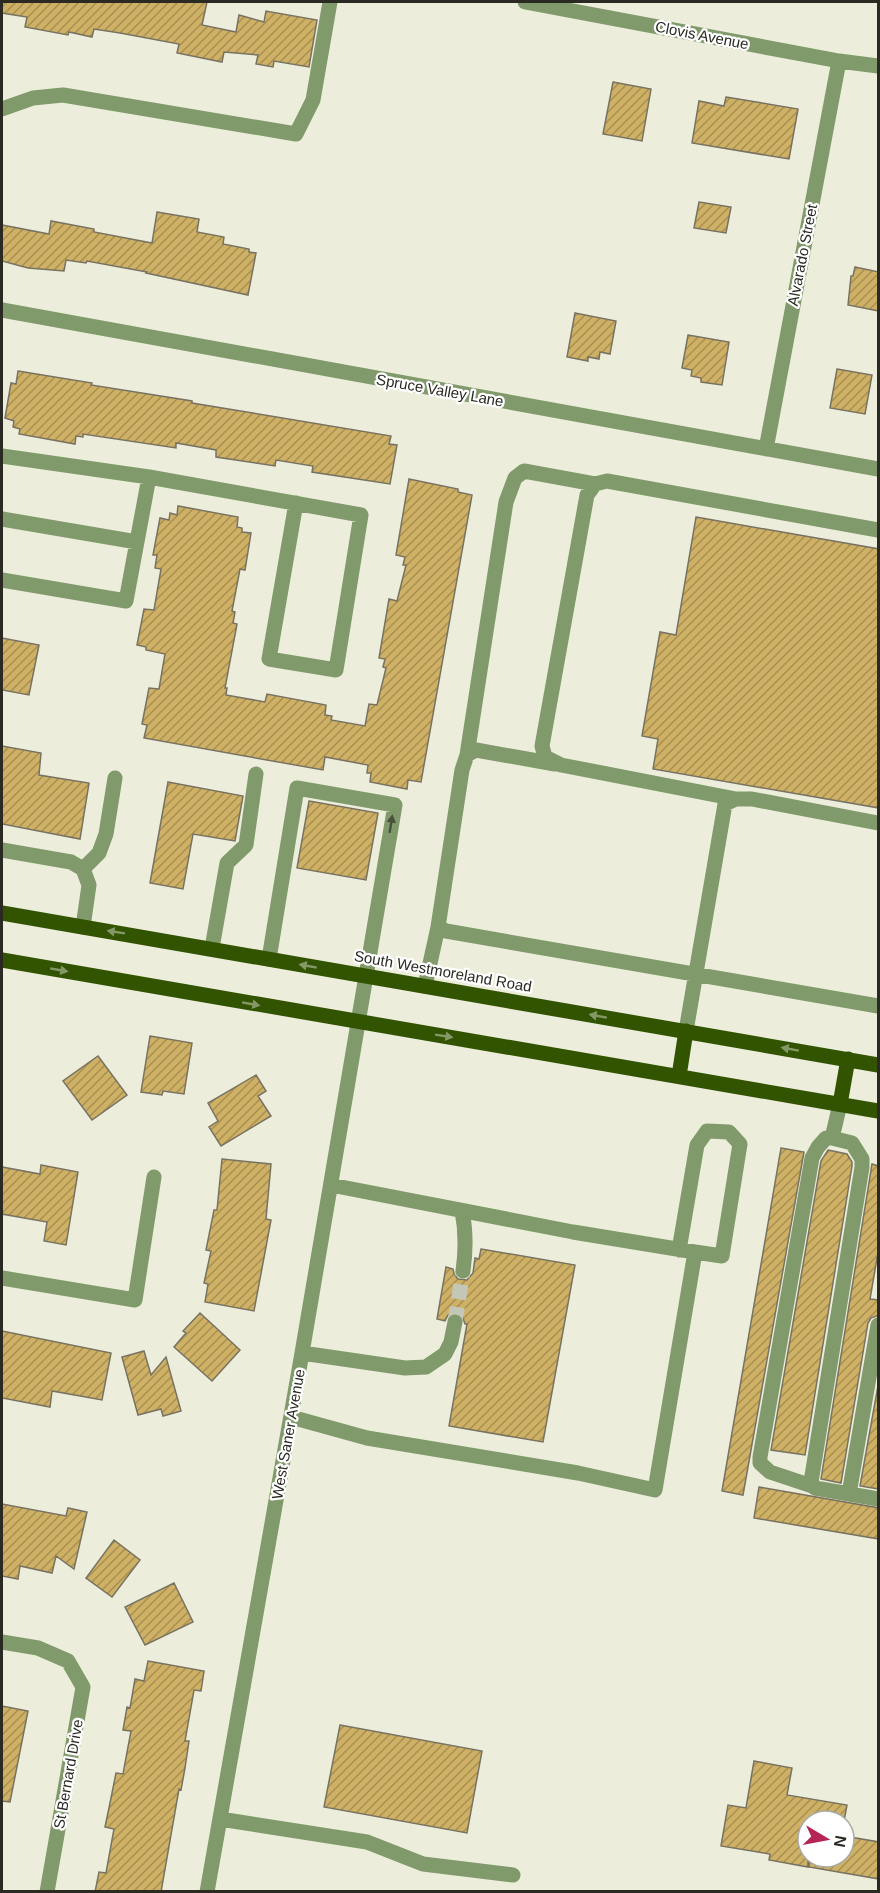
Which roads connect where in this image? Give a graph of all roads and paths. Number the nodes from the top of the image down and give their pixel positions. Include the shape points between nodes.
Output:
1 (330, 2) edge
2 (525, 2) edge
3 (839, 61) junction
4 (879, 66) edge
5 (2, 109) edge
6 (2, 310) edge
7 (766, 449) junction
8 (2, 456) edge
9 (879, 469) edge
10 (149, 477) junction
11 (596, 484) junction
12 (296, 503) junction
13 (2, 519) edge
14 (879, 530) edge
15 (137, 542) junction
16 (2, 580) edge
17 (467, 755) junction
18 (561, 765) junction
19 (256, 774) dead end
20 (115, 778) dead end
21 (736, 799) junction
22 (879, 823) edge
23 (2, 850) edge
24 (83, 869) junction
25 (2, 913) edge
26 (83, 927) junction
27 (438, 927) junction
28 (212, 948) junction
29 (269, 959) junction
30 (2, 960) edge
31 (696, 975) junction
32 (366, 976) junction
33 (425, 986) junction
34 (879, 1006) edge
35 (359, 1022) junction
36 (686, 1031) junction
37 (848, 1059) junction
38 (879, 1065) edge
39 (679, 1076) junction
40 (840, 1104) junction
41 (879, 1111) edge
42 (832, 1138) junction
43 (154, 1177) dead end
44 (331, 1185) junction
45 (462, 1211) junction
46 (687, 1251) junction
47 (463, 1271) tunnel mouth
48 (2, 1278) edge
49 (454, 1322) tunnel mouth
50 (879, 1325) edge
51 (302, 1353) junction
52 (291, 1417) junction
53 (812, 1486) junction
54 (849, 1494) junction
55 (879, 1498) edge
56 (2, 1642) edge
57 (220, 1819) junction
58 (513, 1875) dead end
59 (47, 1892) edge
60 (207, 1892) edge

1 - 5 street via 313,100 296,134 63,95 33,98
2 - 3 street, Clovis Avenue
3 - 4 street, Clovis Avenue
3 - 7 street, Alvarado Street
6 - 7 street, Spruce Valley Lane
7 - 9 street, Spruce Valley Lane
8 - 10 street
10 - 12 street
10 - 15 street
11 - 14 street via 607,481
11 - 17 street via 524,471 515,478 506,502
11 - 18 street via 587,495 580,523 542,746 546,757
12 - 12 street via 361,514 336,670 269,659
13 - 15 street
15 - 16 street via 126,602
17 - 18 street via 476,750
17 - 27 street
18 - 21 street
19 - 28 street via 246,845 227,863
20 - 24 street via 106,834 99,853
21 - 22 street
21 - 31 street via 725,804
23 - 24 street via 71,862
24 - 26 street via 89,885
25 - 26 main road, South Westmoreland Road
28 -> 26 main road, South Westmoreland Road
27 - 31 street via 446,932
27 - 33 street
28 - 29 main road, South Westmoreland Road
32 -> 29 main road, South Westmoreland Road
32 -> 29 street, West Saner Avenue via 395,805 297,788
30 -> 35 main road
31 - 34 street
31 - 36 street
32 - 33 main road, South Westmoreland Road
32 - 35 street, West Saner Avenue
36 -> 33 main road, South Westmoreland Road
35 -> 39 main road
35 - 44 street, West Saner Avenue
37 -> 36 main road, South Westmoreland Road
36 - 39 main road
37 - 38 main road, South Westmoreland Road
37 - 40 main road
39 - 40 main road
40 - 41 main road
40 - 42 street
42 - 53 street via 852,1143 862,1159 862,1167
42 - 53 street via 826,1138 812,1158 760,1457 760,1463 770,1472
43 - 48 street via 135,1300
44 - 45 street
44 - 51 street, West Saner Avenue
45 - 46 street
45 - 47 street via 466,1236
46 - 46 street via 697,1145 708,1131 729,1132 740,1144 722,1256
46 - 52 street via 655,1490 578,1473 367,1438
49 - 51 street via 445,1354 426,1367 405,1368
50 - 54 street
51 - 52 street, West Saner Avenue
52 - 57 street, West Saner Avenue
53 - 54 street
54 - 55 street
56 - 59 street, St Bernard Drive via 38,1648 68,1661 83,1687
57 - 58 street via 367,1842 423,1864
57 - 60 street, West Saner Avenue

